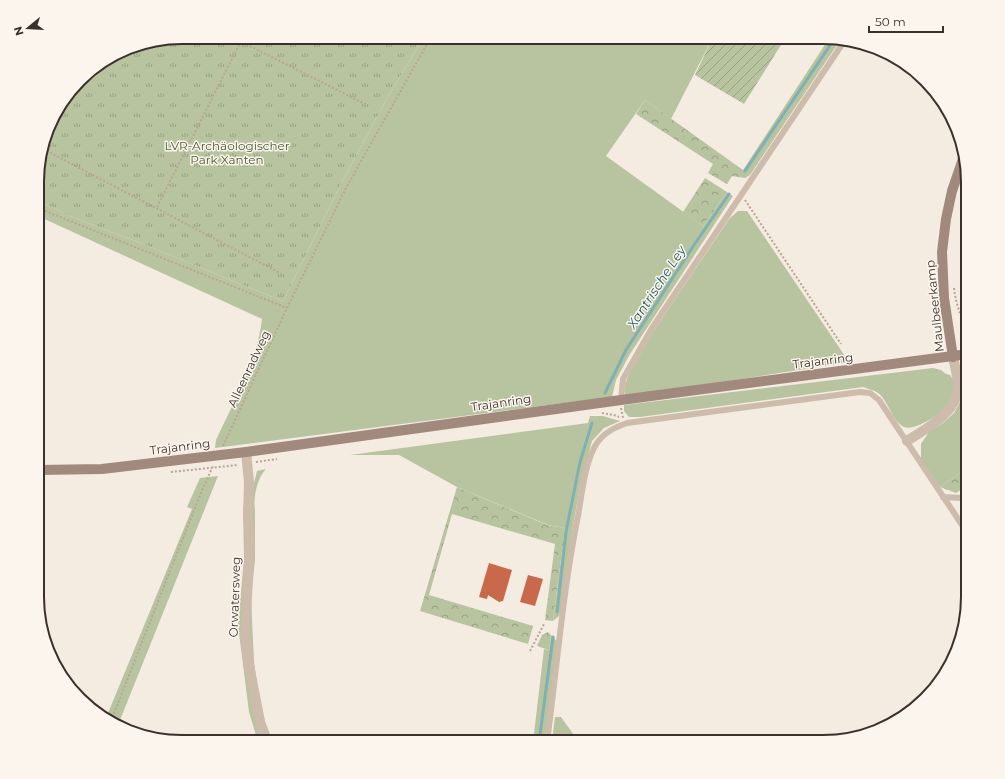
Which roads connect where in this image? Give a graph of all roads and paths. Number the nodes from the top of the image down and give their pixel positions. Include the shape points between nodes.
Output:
1 (240, 44) edge
2 (245, 44) edge
3 (427, 44) edge
4 (841, 46) edge
5 (363, 103) dead end
6 (48, 151) edge
7 (960, 167) edge
8 (742, 195) junction
9 (157, 208) junction
10 (44, 210) edge
11 (280, 273) dead end
12 (954, 283) dead end
13 (287, 308) junction
14 (961, 316) edge
15 (841, 344) dead end
16 (961, 355) edge
17 (953, 357) junction
18 (621, 400) junction
19 (906, 441) junction
20 (246, 452) junction
21 (218, 455) junction
22 (247, 464) junction
23 (212, 468) junction
24 (44, 470) edge
25 (943, 497) junction
26 (961, 498) edge
27 (961, 524) edge
28 (544, 624) dead end
29 (530, 651) dead end
30 (113, 716) edge
31 (263, 735) edge
32 (549, 735) edge

1 - 9 path
2 - 5 path
3 - 13 path, Alleenradweg via 346,188
4 - 8 lane
6 - 9 path
7 - 17 main road, Maulbeerkamp via 952,191 942,252 944,298
8 - 15 path
8 - 18 lane via 628,368
9 - 11 path
10 - 13 path
12 - 14 path via 955,299
13 - 21 path, Alleenradweg
16 - 17 main road, Trajanring
17 - 18 main road, Trajanring
17 - 19 street via 958,389 955,402 942,418
18 - 20 main road, Trajanring
19 - 25 lane
19 - 32 lane via 879,400 870,393 860,392 627,423 606,432 594,448 586,472 572,543
20 - 21 main road, Trajanring
20 - 22 street, Orwatersweg
21 - 23 path, Alleenradweg
21 - 24 main road, Trajanring via 102,469
22 - 23 path
22 - 31 street, Orwatersweg via 250,482 250,537 245,637
23 - 30 path, Alleenradweg
25 - 26 lane
25 - 27 lane
28 - 29 path

